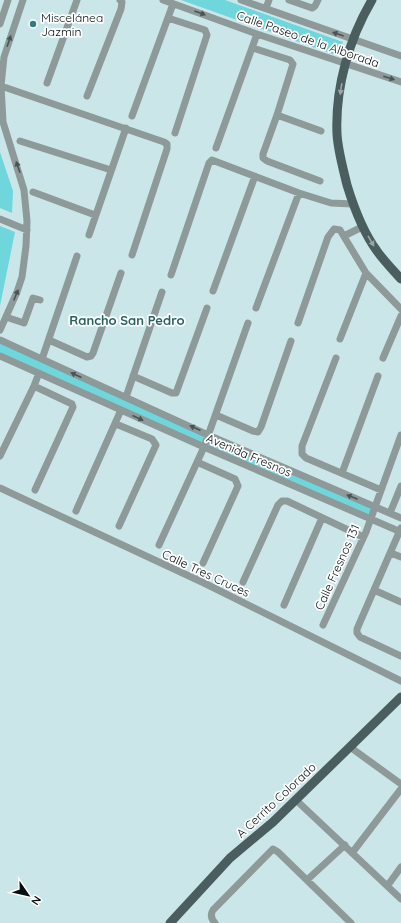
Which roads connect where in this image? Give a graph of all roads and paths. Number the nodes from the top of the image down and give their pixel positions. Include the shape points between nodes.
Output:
1 (8, 0) edge
2 (23, 0) edge
3 (77, 0) edge
4 (120, 0) edge
5 (163, 0) edge
6 (241, 0) edge
7 (269, 0) edge
8 (289, 0) edge
9 (318, 0) edge
10 (372, 0) edge
11 (173, 4) junction
12 (266, 8) junction
13 (168, 18) junction
14 (0, 24) edge
15 (257, 34) junction
16 (353, 39) junction
17 (253, 48) junction
18 (2, 56) edge
19 (401, 56) edge
20 (344, 64) junction
21 (401, 82) edge
22 (47, 83) dead end
23 (1, 86) edge
24 (87, 96) dead end
25 (277, 115) junction
26 (132, 116) dead end
27 (126, 128) junction
28 (321, 131) dead end
29 (175, 132) dead end
30 (20, 141) dead end
31 (216, 148) dead end
32 (111, 170) junction
33 (255, 176) junction
34 (320, 181) dead end
35 (33, 192) dead end
36 (299, 193) junction
37 (352, 204) junction
38 (95, 215) junction
39 (0, 219) edge
40 (362, 227) junction
41 (27, 230) junction
42 (89, 235) dead end
43 (344, 236) junction
44 (132, 255) dead end
45 (77, 256) dead end
46 (121, 273) dead end
47 (366, 273) junction
48 (171, 275) dead end
49 (401, 279) edge
50 (214, 291) dead end
51 (162, 292) dead end
52 (33, 298) dead end
53 (206, 308) dead end
54 (256, 308) dead end
55 (401, 310) edge
56 (401, 316) edge
57 (6, 317) junction
58 (248, 323) dead end
59 (298, 323) dead end
60 (0, 330) edge
61 (340, 339) dead end
62 (0, 340) edge
63 (49, 340) junction
64 (291, 340) dead end
65 (0, 356) edge
66 (336, 358) dead end
67 (383, 358) dead end
68 (42, 359) junction
69 (39, 373) junction
70 (133, 376) junction
71 (378, 376) dead end
72 (95, 383) junction
73 (34, 386) junction
74 (90, 396) junction
75 (126, 397) junction
76 (121, 410) junction
77 (216, 415) junction
78 (116, 424) junction
79 (208, 435) junction
80 (401, 435) edge
81 (204, 447) junction
82 (0, 456) edge
83 (197, 462) junction
84 (342, 472) junction
85 (401, 486) edge
86 (0, 488) edge
87 (35, 490) dead end
88 (381, 490) junction
89 (399, 495) edge
90 (375, 507) junction
91 (76, 511) dead end
92 (390, 513) junction
93 (322, 518) junction
94 (401, 518) edge
95 (371, 519) junction
96 (119, 526) dead end
97 (400, 531) edge
98 (363, 537) junction
99 (159, 545) dead end
100 (391, 553) junction
101 (401, 558) edge
102 (203, 563) dead end
103 (243, 582) dead end
104 (374, 590) junction
105 (401, 602) edge
106 (284, 605) dead end
107 (323, 625) dead end
108 (401, 656) edge
109 (401, 681) edge
110 (401, 697) edge
111 (350, 747) junction
112 (401, 784) edge
113 (401, 789) edge
114 (296, 800) junction
115 (344, 845) junction
116 (352, 853) junction
117 (401, 867) edge
118 (307, 880) junction
119 (388, 886) junction
120 (401, 899) edge
121 (170, 923) edge
122 (215, 923) edge
123 (351, 923) edge

1 - 14 street
18 -> 2 street
3 - 22 street
4 - 24 street via 121,9
5 - 11 street, Calle Paseo de la Alborada
6 - 12 street, Calle Paseo de la Alborada
7 - 12 street
8 - 9 street via 312,8
10 - 16 main road
11 - 13 street
11 -> 15 street, Calle Paseo de la Alborada
16 -> 12 street, Calle Paseo de la Alborada
13 - 26 street
13 - 29 street via 207,32 207,39
15 - 17 street
15 - 20 street, Calle Paseo de la Alborada
16 - 19 street, Calle Paseo de la Alborada
16 - 20 main road
17 - 25 street via 292,62
17 - 31 street
18 - 23 street
20 -> 21 street, Calle Paseo de la Alborada
20 -> 37 main road via 337,134
23 - 27 street
41 -> 23 street via 24,190 3,122
25 - 28 street
25 - 34 street via 263,158
27 - 32 street
27 - 44 street via 164,142 168,146
30 - 32 street
32 - 38 street
33 - 36 street
33 - 48 street via 215,160 210,161
33 - 50 street
35 - 38 street
36 - 37 street via 331,204
36 - 54 street
37 - 40 main road
38 - 42 street
39 - 41 street
40 - 43 street
40 -> 49 main road via 377,251
57 -> 41 street via 22,277
43 - 47 street
43 - 59 street via 340,230 334,229 328,237
45 - 63 street
46 - 63 street via 91,356 86,357
47 - 55 street
47 - 61 street
51 - 70 street
52 - 57 street via 24,322
53 - 70 street via 176,393
56 - 67 street
57 - 60 street
58 - 77 street
62 - 68 street, Avenida Fresnos
63 - 68 street
64 - 77 street via 258,432
65 - 69 street, Avenida Fresnos
66 - 84 street via 301,450 306,458
72 -> 68 street, Avenida Fresnos
69 - 73 street
69 - 74 street, Avenida Fresnos
70 - 75 street
71 - 84 street
72 - 74 street
72 - 75 street, Avenida Fresnos
73 - 82 street
73 - 87 street via 73,405
74 - 76 street, Avenida Fresnos
79 -> 75 street, Avenida Fresnos
76 - 78 street
76 -> 81 street, Avenida Fresnos
77 - 79 street
78 - 91 street
78 - 96 street via 152,439 156,445
79 - 81 street
90 -> 79 street, Avenida Fresnos
80 - 88 street, Calle Fresnos 131
81 - 83 street
81 - 95 street, Avenida Fresnos
83 - 99 street
83 - 102 street via 235,479 238,486
84 - 88 street
85 - 89 street
86 - 109 street, Calle Tres Cruces via 204,583
88 - 90 street, Calle Fresnos 131
89 - 92 street
90 - 92 street, Avenida Fresnos
90 - 95 street, Calle Fresnos 131
92 - 94 street, Avenida Fresnos
93 - 98 street
93 - 103 street via 287,501 280,503
93 - 106 street
95 - 97 street, Avenida Fresnos
95 - 98 street, Calle Fresnos 131
97 - 100 street
98 - 107 street, Calle Fresnos 131
100 - 101 street
100 - 104 street
104 - 105 street
104 - 108 street via 357,626 357,633 360,637
110 - 111 main road, A Cerrito Colorado
111 - 112 street
111 - 114 main road, A Cerrito Colorado
113 - 116 street
114 - 115 street
114 - 121 main road, A Cerrito Colorado via 230,858
115 - 116 street
115 - 118 street
116 - 119 street
117 - 119 street
118 - 122 street via 276,851 271,850 213,910 211,916
118 - 123 street
119 - 120 street

